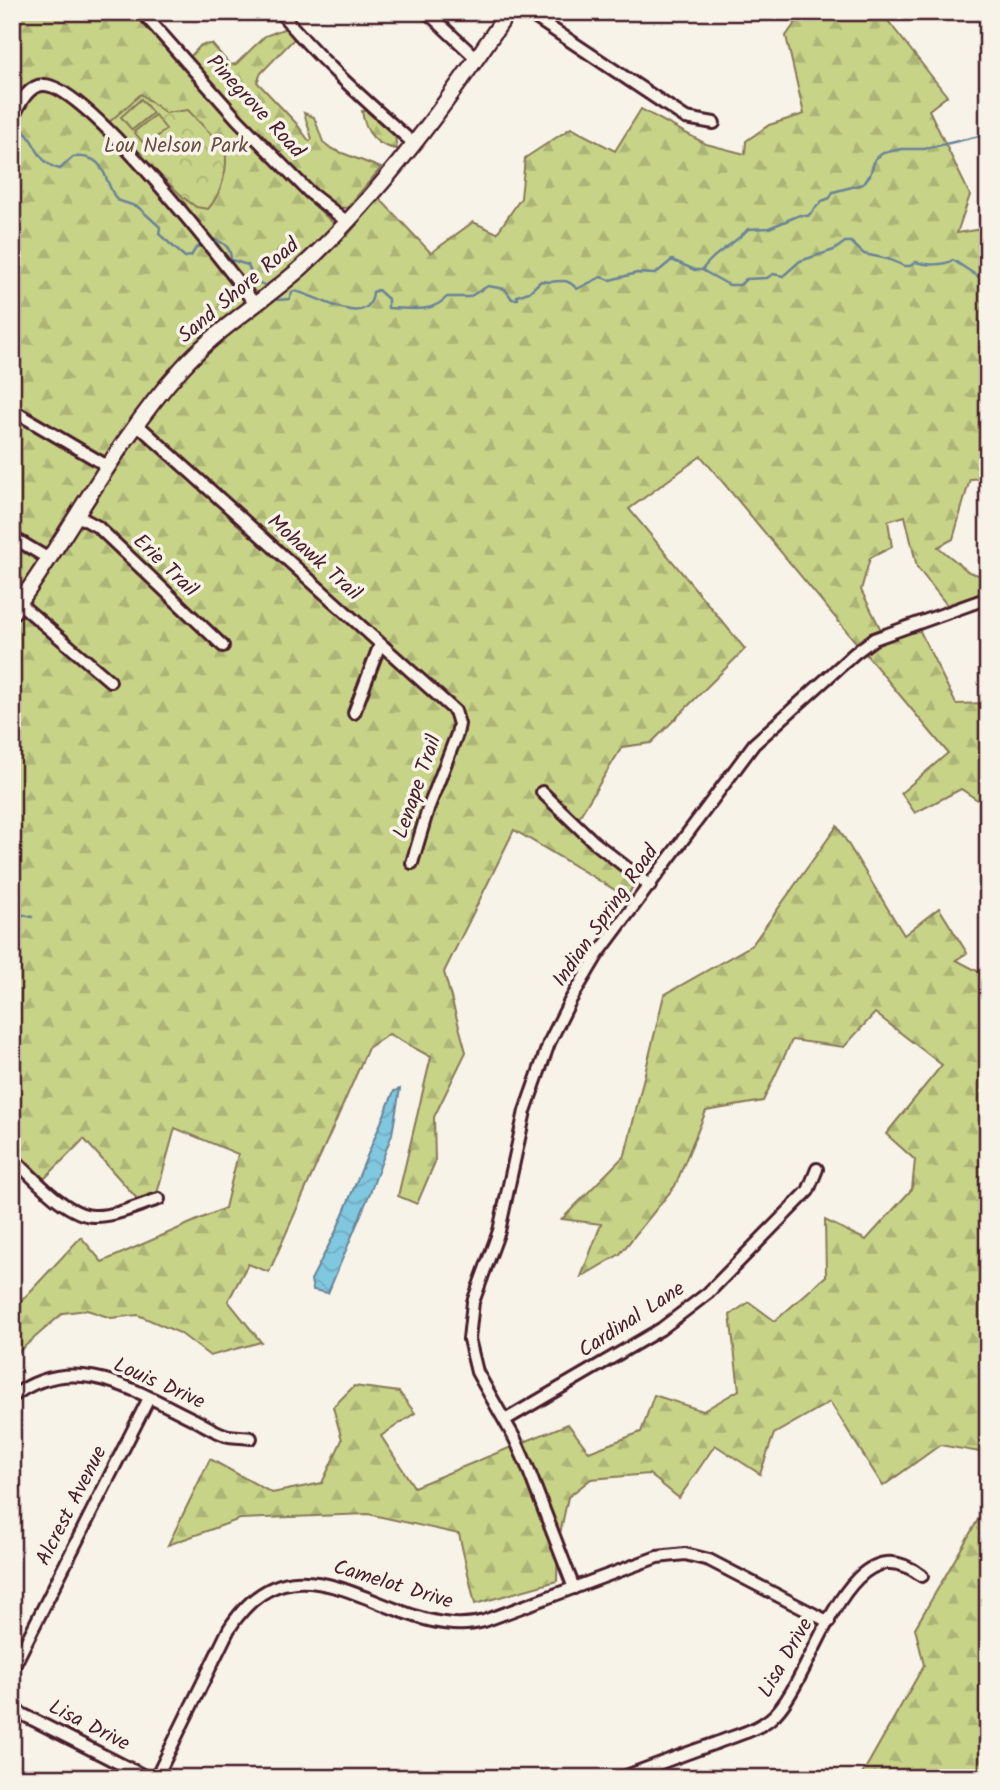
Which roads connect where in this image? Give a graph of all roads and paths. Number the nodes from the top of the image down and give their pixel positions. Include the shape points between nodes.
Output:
1 (142, 12) edge
2 (281, 12) edge
3 (427, 12) edge
4 (508, 12) edge
5 (527, 12) edge
6 (477, 59) junction
7 (12, 119) edge
8 (714, 123) dead end
9 (413, 143) junction
10 (346, 221) junction
11 (255, 304) junction
12 (12, 410) edge
13 (138, 425) junction
14 (109, 467) junction
15 (78, 516) junction
16 (12, 537) edge
17 (49, 559) junction
18 (988, 598) edge
19 (16, 608) edge
20 (380, 644) junction
21 (223, 646) dead end
22 (110, 681) dead end
23 (354, 713) dead end
24 (459, 723) joint
25 (542, 792) dead end
26 (412, 863) dead end
27 (650, 886) junction
28 (12, 1157) edge
29 (817, 1169) dead end
30 (159, 1199) dead end
31 (12, 1397) edge
32 (149, 1398) junction
33 (505, 1420) junction
34 (251, 1438) dead end
35 (922, 1576) dead end
36 (574, 1588) junction
37 (829, 1622) junction
38 (12, 1670) edge
39 (12, 1709) edge
40 (148, 1778) edge
41 (156, 1778) edge
42 (621, 1778) edge

1 - 10 street, Pinegrove Road via 237,119 310,193
2 - 9 street via 326,64
3 - 6 street
4 - 6 street, Sand Shore Road
5 - 8 street via 686,118
6 - 9 street, Sand Shore Road
7 - 11 street via 35,87 51,86 69,96 155,180
9 - 10 street, Sand Shore Road
10 - 11 street, Sand Shore Road via 302,267
11 - 13 street, Sand Shore Road via 194,355
12 - 14 street
13 - 14 street, Sand Shore Road
13 - 20 street, Mohawk Trail
14 - 15 street, Sand Shore Road
15 - 17 street, Sand Shore Road
15 - 21 street, Erie Trail via 97,527
16 - 17 street
17 - 19 street, Sand Shore Road
18 - 27 street, Indian Spring Road via 891,631 855,653 754,744
19 - 22 street
20 - 23 street
20 - 24 street, Mohawk Trail via 452,707
24 - 26 street, Lenape Trail
25 - 27 street via 594,842
27 - 33 street, Indian Spring Road via 598,954 549,1043 522,1124 499,1231 472,1302 468,1327 473,1362
28 - 30 street via 65,1205 85,1215 110,1214
29 - 33 street, Cardinal Lane via 808,1191 708,1293 661,1329
31 - 32 street, Louis Drive via 41,1381 77,1375 111,1380
32 - 34 street, Louis Drive via 227,1436
32 - 38 street, Alcrest Avenue
33 - 36 street, Indian Spring Road
35 - 37 street, Lisa Drive via 900,1563 868,1569 848,1587
36 - 37 street, Camelot Drive via 657,1558 685,1554 709,1560
36 - 41 street, Camelot Drive via 466,1624 438,1622 319,1583 293,1581 268,1589 247,1603 229,1629
37 - 42 street, Lisa Drive via 789,1698 773,1717 751,1730
39 - 40 street, Lisa Drive

